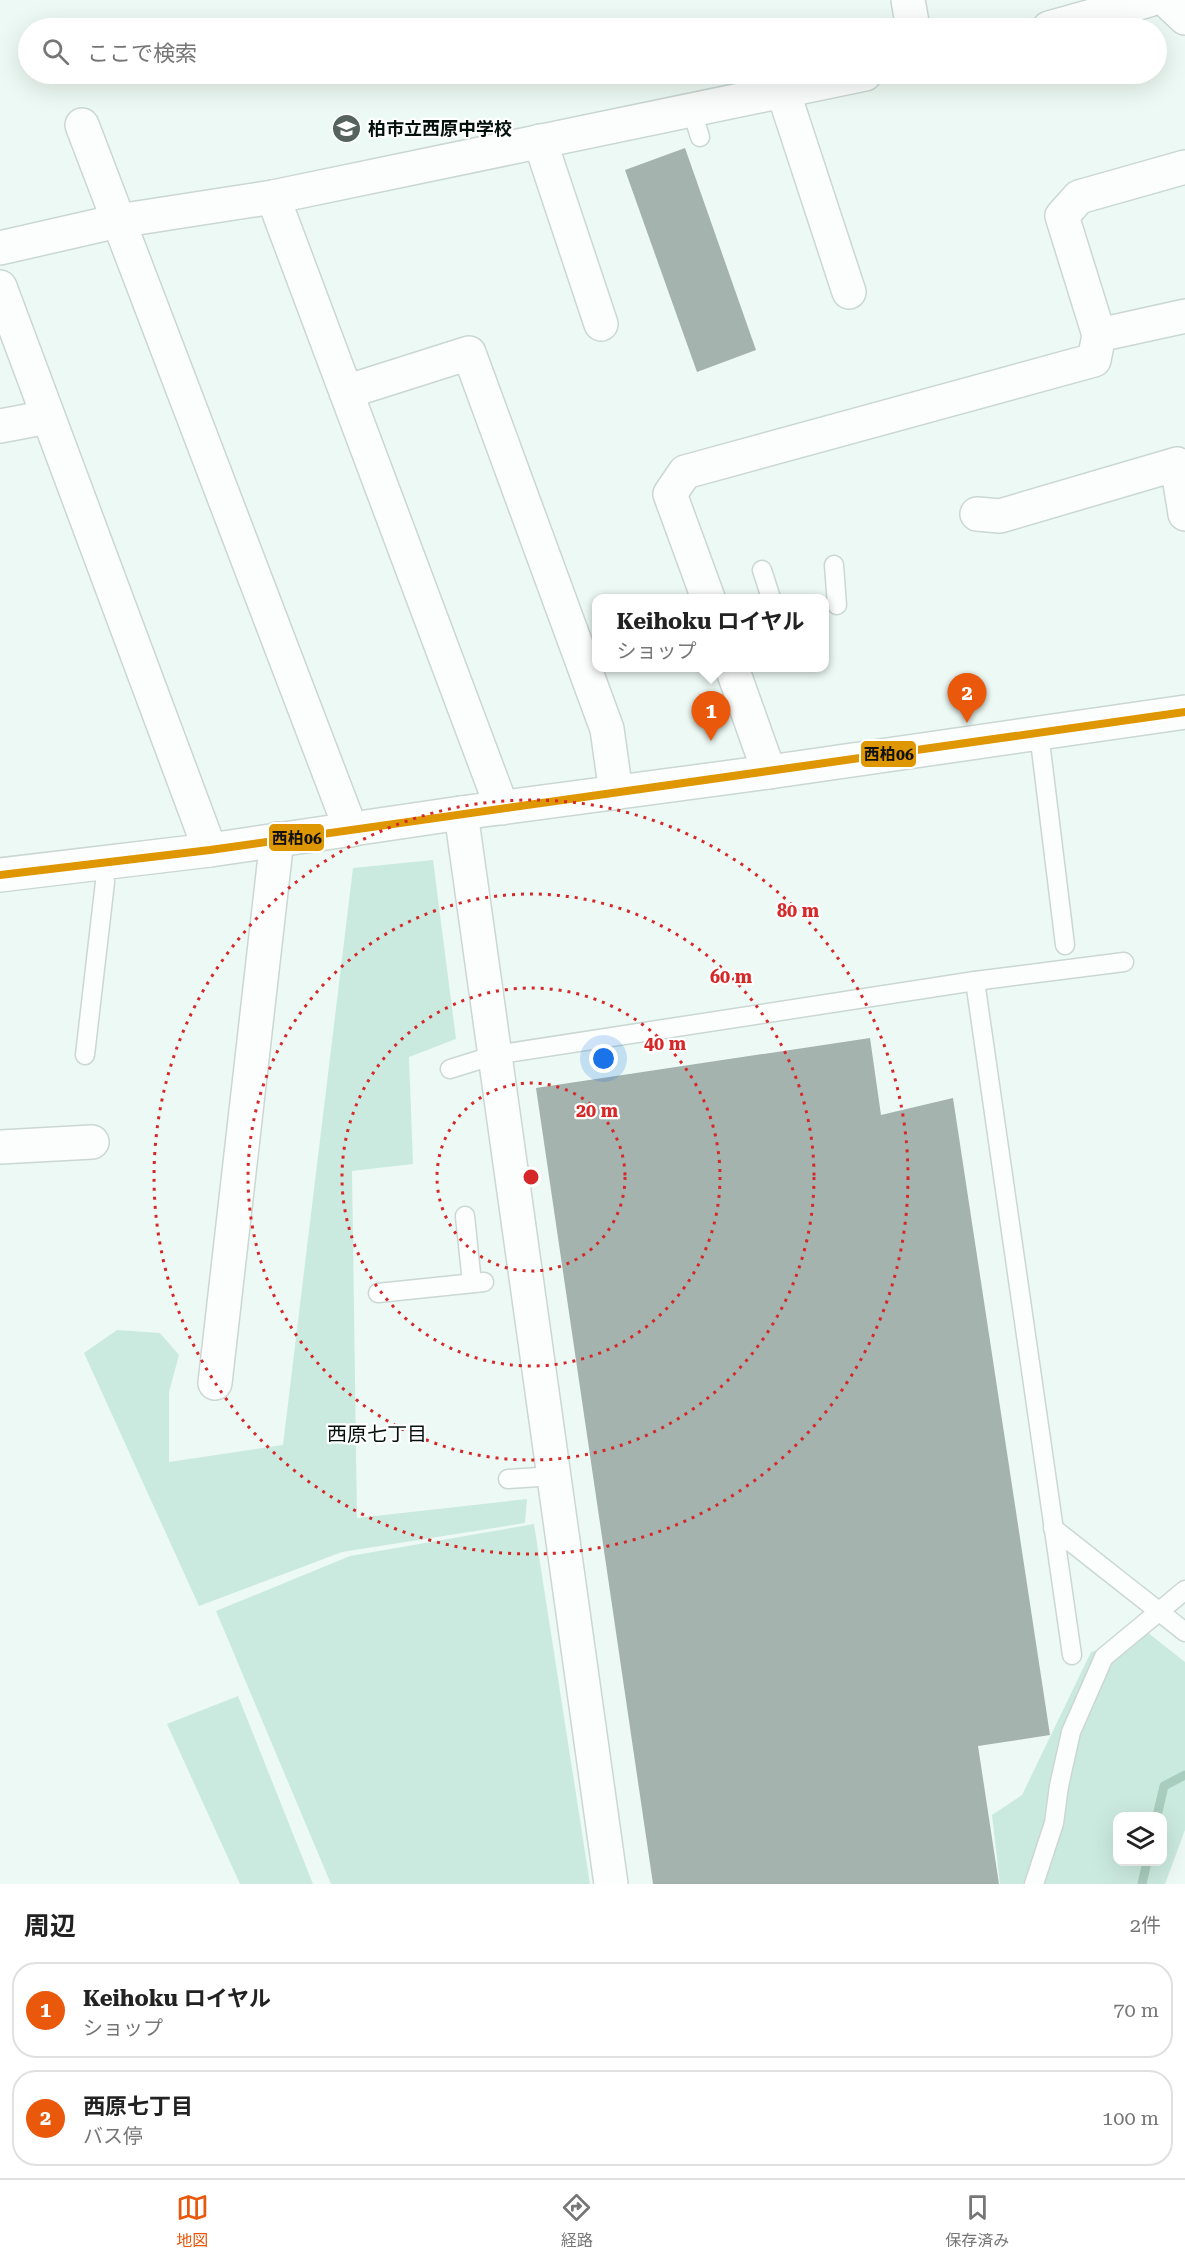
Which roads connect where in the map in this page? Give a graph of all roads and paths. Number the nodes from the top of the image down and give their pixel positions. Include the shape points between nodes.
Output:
1 (908, 0) edge
2 (1149, 0) edge
3 (1166, 0) edge
4 (911, 18) edge
5 (1085, 18) edge
6 (1185, 18) edge
7 (817, 84) edge
8 (783, 91) junction
9 (82, 125) dead end
10 (540, 141) junction
11 (1185, 167) edge
12 (273, 197) junction
13 (118, 221) junction
14 (0, 248) edge
15 (0, 287) edge
16 (849, 292) dead end
17 (1185, 316) edge
18 (601, 324) dead end
19 (1099, 335) junction
20 (346, 392) junction
21 (48, 417) junction
22 (0, 426) edge
23 (977, 514) dead end
24 (1185, 514) edge
25 (834, 565) dead end
26 (762, 570) dead end
27 (707, 594) edge
28 (770, 594) edge
29 (837, 606) dead end
30 (733, 672) edge
31 (1185, 712) edge
32 (1039, 734) junction
33 (769, 772) junction
34 (616, 793) junction
35 (502, 808) junction
36 (461, 813) junction
37 (351, 830) junction
38 (277, 839) junction
39 (210, 850) junction
40 (103, 863) junction
41 (0, 875) edge
42 (1065, 945) dead end
43 (1124, 962) dead end
44 (975, 981) junction
45 (85, 1054) dead end
46 (495, 1055) junction
47 (450, 1069) dead end
48 (92, 1142) dead end
49 (0, 1147) edge
50 (465, 1216) dead end
51 (378, 1293) dead end
52 (215, 1383) dead end
53 (554, 1476) junction
54 (508, 1479) dead end
55 (1053, 1528) junction
56 (1185, 1590) edge
57 (1159, 1613) junction
58 (1185, 1632) edge
59 (1072, 1655) dead end
60 (611, 1884) edge
61 (1034, 1884) edge

1 - 4 street
2 - 5 street
3 - 6 street
7 - 8 street
8 - 10 street via 696,124
8 - 16 street
9 - 13 street
10 - 12 street
10 - 18 street
11 - 19 street via 1079,197 1062,216
12 - 13 street
12 - 20 street
13 - 14 street
13 - 37 street
15 - 21 street
17 - 19 street
19 - 27 street via 1094,360 685,472 670,494
20 - 34 street via 469,353 607,729
20 - 35 street
21 - 22 street
21 - 39 street
23 - 24 street via 1000,516 1177,464
25 - 29 lane
26 - 28 lane
30 - 33 street
31 - 32 street
32 - 33 street
32 - 42 lane
33 - 34 street
34 - 35 street
35 - 36 street
36 - 37 street
36 - 46 street
37 - 38 street
38 - 39 street
38 - 52 street
39 - 40 street
40 - 41 street
40 - 45 lane via 105,882
43 - 44 lane
44 - 46 lane
44 - 55 lane
46 - 47 lane
46 - 53 street
48 - 49 street
50 - 51 lane via 478,1283
53 - 54 lane
53 - 60 street
55 - 57 lane
55 - 59 lane
56 - 57 lane
57 - 58 lane
57 - 61 lane via 1104,1657 1071,1732 1054,1823

